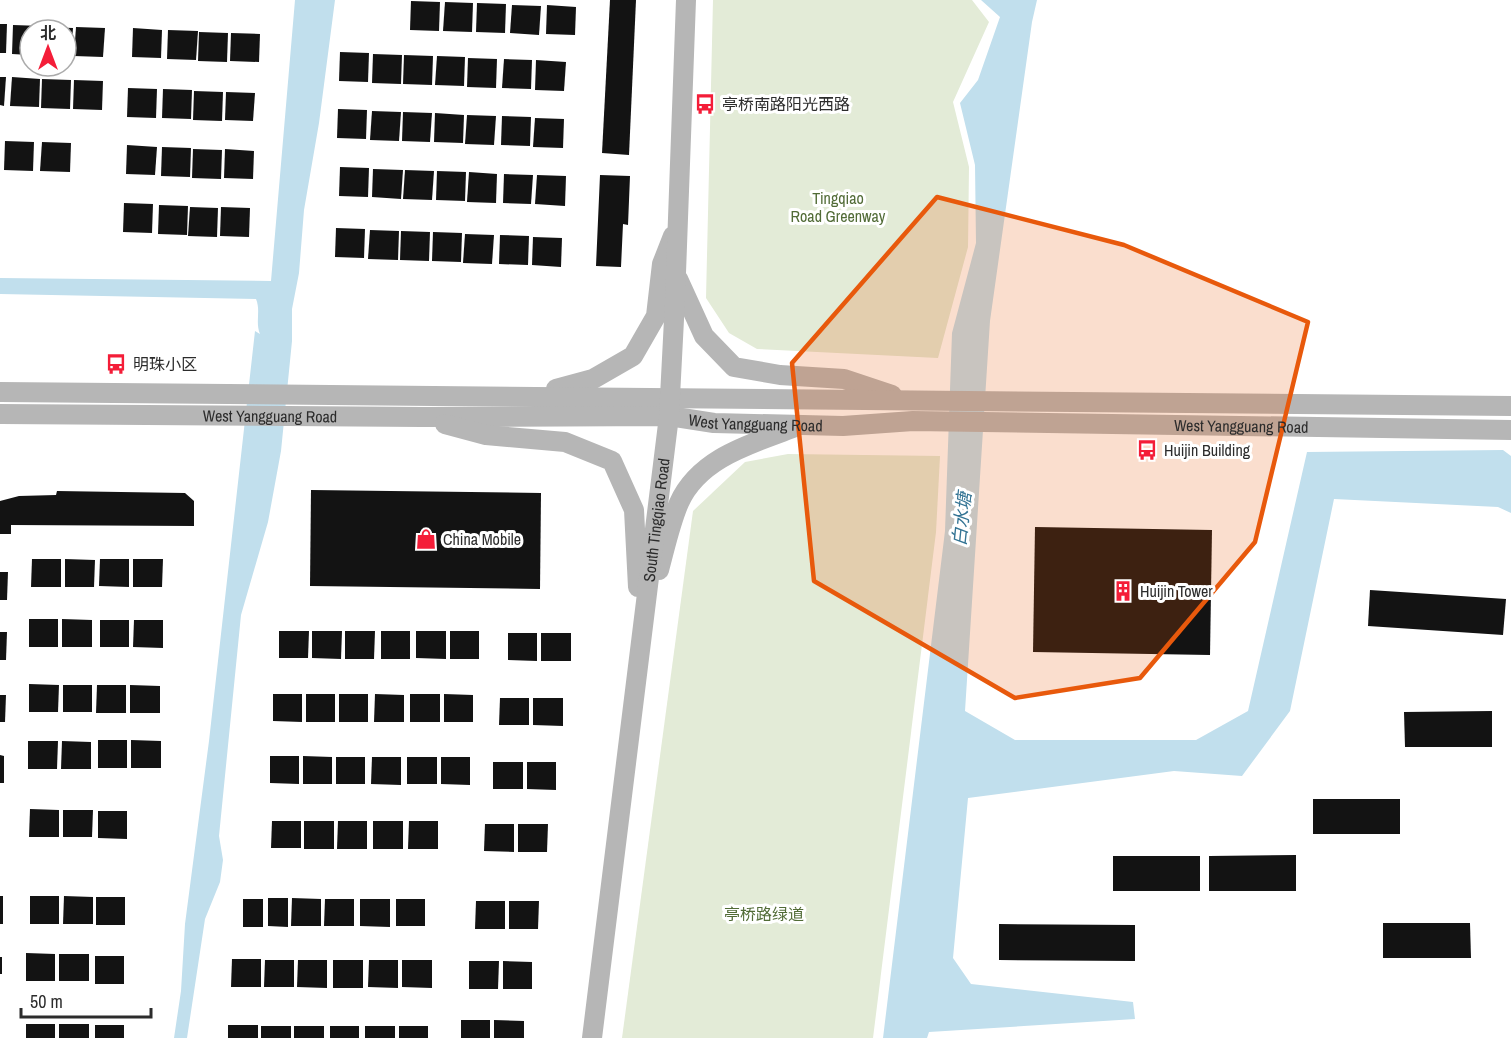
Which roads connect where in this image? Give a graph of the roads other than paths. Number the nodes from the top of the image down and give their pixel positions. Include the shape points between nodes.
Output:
1 (686, 0) edge
2 (678, 223) junction
3 (676, 276) junction
4 (0, 392) edge
5 (531, 396) junction
6 (1511, 406) edge
7 (669, 407) junction
8 (912, 411) junction
9 (0, 414) edge
10 (422, 417) junction
11 (803, 425) junction
12 (1511, 430) edge
13 (641, 637) junction
14 (592, 1038) edge

1 - 2 main road, South Tingqiao Road
2 - 3 main road, South Tingqiao Road
2 - 5 main road via 662,264 656,316 633,356 593,380
3 - 7 main road, South Tingqiao Road
3 - 8 main road via 704,336 734,367 844,380
4 - 5 main road, West Yangguang Road
5 - 7 main road, West Yangguang Road
6 - 8 main road, West Yangguang Road via 1023,403
7 - 8 main road, West Yangguang Road
7 - 10 main road, West Yangguang Road
7 - 11 main road, West Yangguang Road via 714,423
7 - 13 main road, South Tingqiao Road
8 - 11 main road, West Yangguang Road via 843,426
8 - 12 main road, West Yangguang Road via 1021,423
9 - 10 main road, West Yangguang Road
10 - 13 main road via 486,435 565,442 612,461 634,510
11 - 13 main road via 732,451 700,472 680,502
13 - 14 main road, South Tingqiao Road

